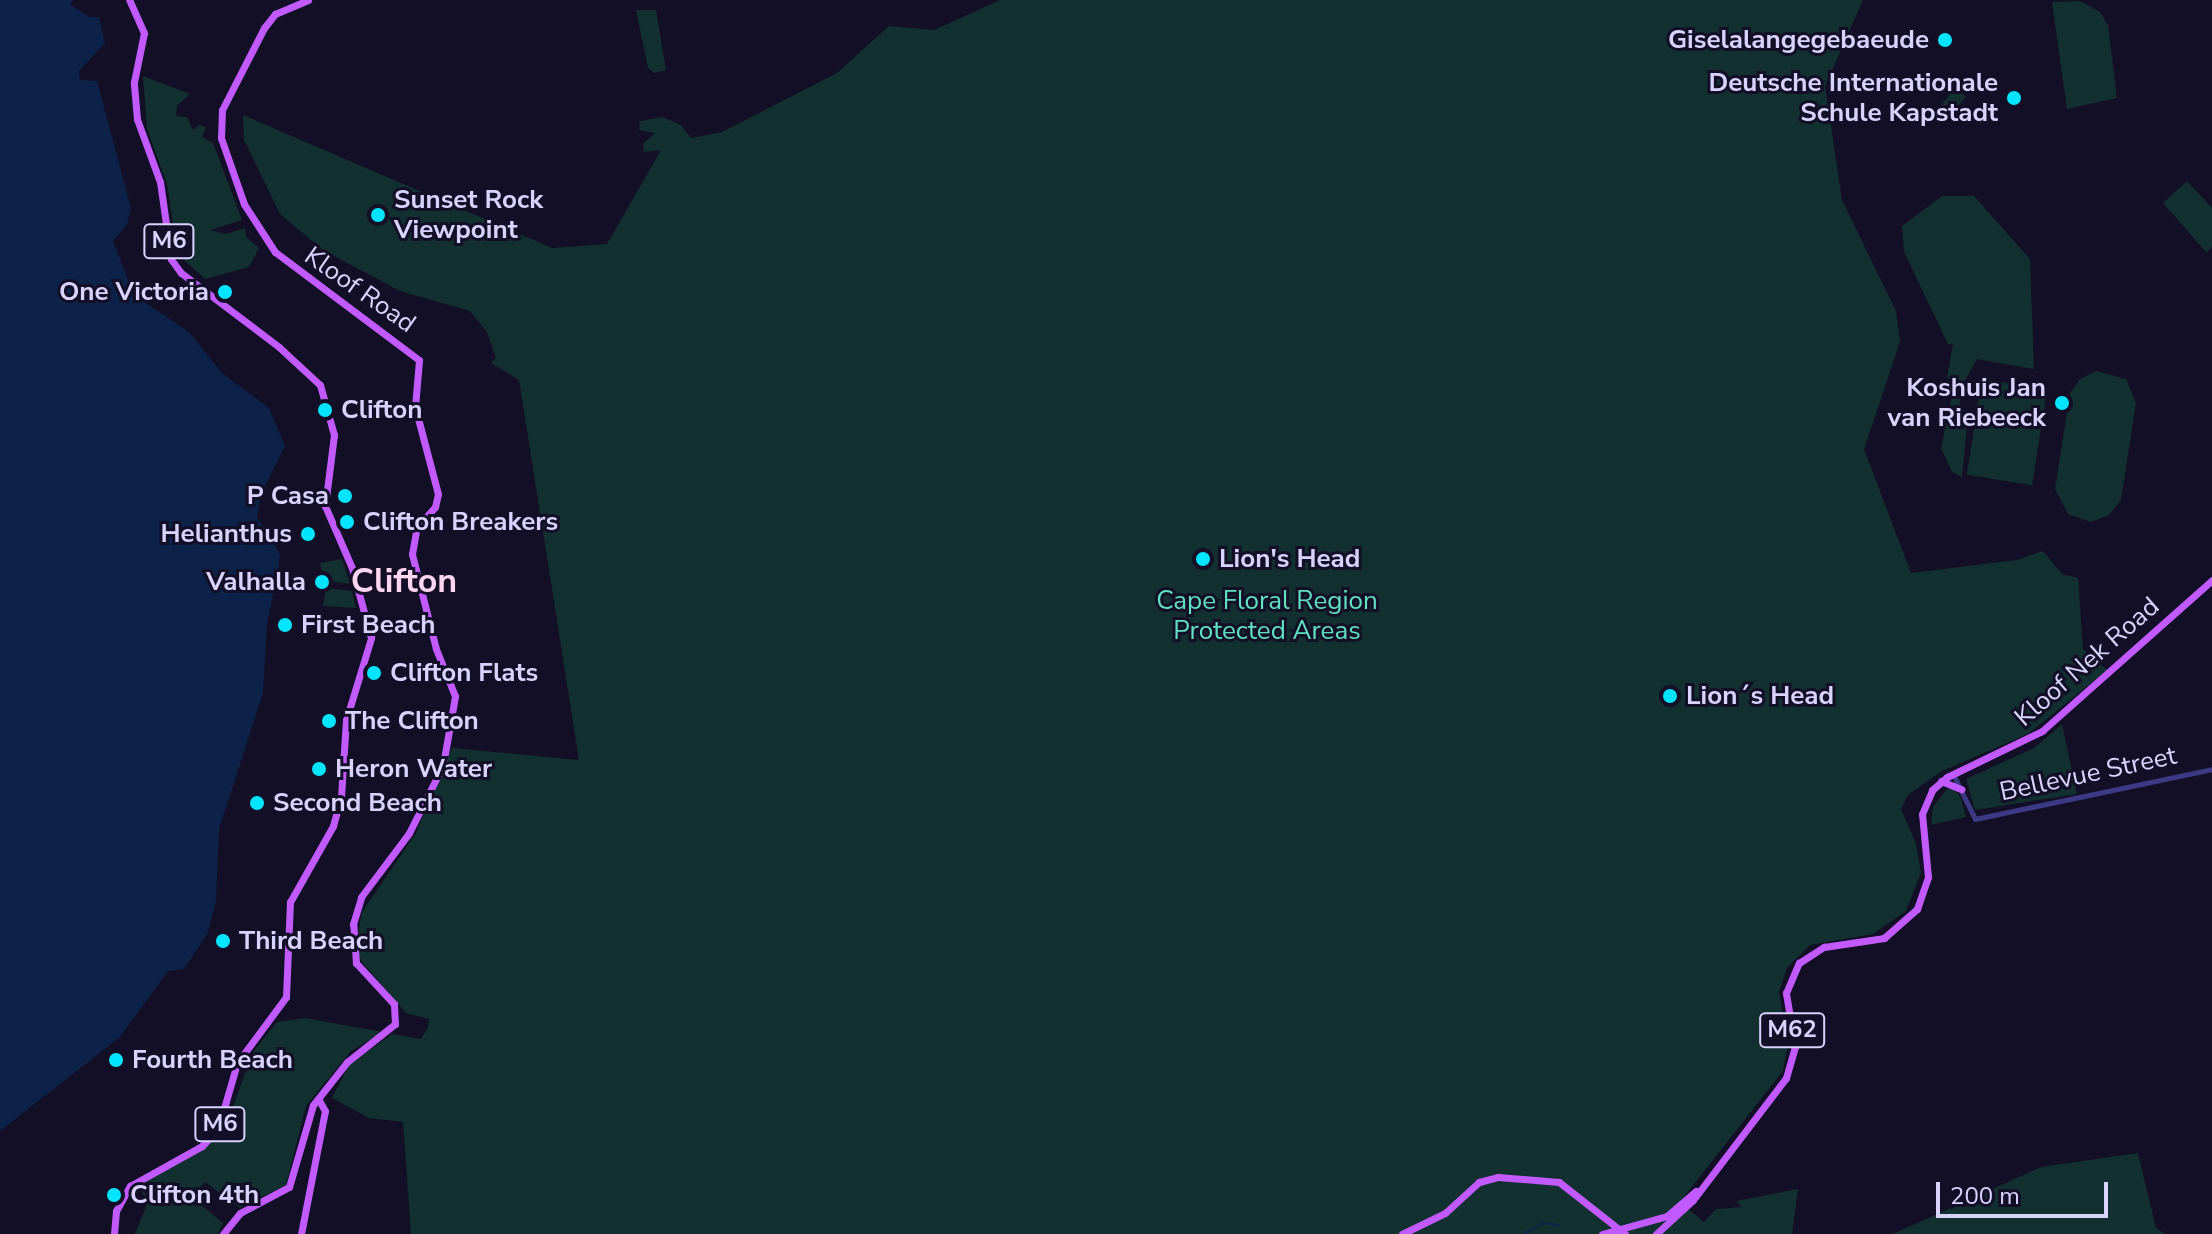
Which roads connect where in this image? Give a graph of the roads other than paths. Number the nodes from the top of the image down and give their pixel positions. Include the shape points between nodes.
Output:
1 (129, 0) edge
2 (308, 0) edge
3 (2212, 580) edge
4 (2212, 769) edge
5 (1953, 774) junction
6 (1941, 781) junction
7 (1961, 789) junction
8 (319, 1100) junction
9 (1701, 1188) junction
10 (1648, 1221) junction
11 (1636, 1224) junction
12 (1616, 1229) junction
13 (114, 1234) edge
14 (223, 1234) edge
15 (301, 1234) edge
16 (1402, 1234) edge
17 (1602, 1234) edge
18 (1625, 1234) edge
19 (1635, 1234) edge
20 (1657, 1234) edge

1 - 13 main road, M6 via 144,36 134,80 137,122 160,182 171,258 181,273 320,385 334,435 325,506 360,590 371,638 346,720 342,789 333,826 290,902 286,997 237,1063 218,1129 202,1146 130,1186 116,1211
2 - 8 main road, Kloof Road via 275,14 264,28 222,110 221,138 244,204 275,252 419,360 415,407 438,494 435,507 417,527 412,554 436,649 455,696 443,765 409,833 361,897 353,924 356,963 394,1004 396,1021 389,1033 347,1062
3 - 5 main road, Kloof Nek Road via 2042,731
4 - 7 street, Bellevue Street via 1975,819
5 - 6 main road, Kloof Nek Road
5 - 7 street, Bellevue Street
6 - 7 main road
6 - 9 main road, M62 via 1924,806 1928,877 1917,909 1884,938 1816,950 1794,968 1786,993 1794,1042 1790,1070
8 - 14 main road via 307,1117 289,1187 240,1213
8 - 15 main road via 325,1111
9 - 10 main road, M62 via 1672,1213
9 - 20 main road, M62
10 - 11 main road, M62
10 - 20 main road
11 - 12 main road, M62
11 - 19 main road
12 - 16 main road via 1559,1182 1495,1177 1476,1183 1445,1213
12 - 17 main road, M62
12 - 18 main road

